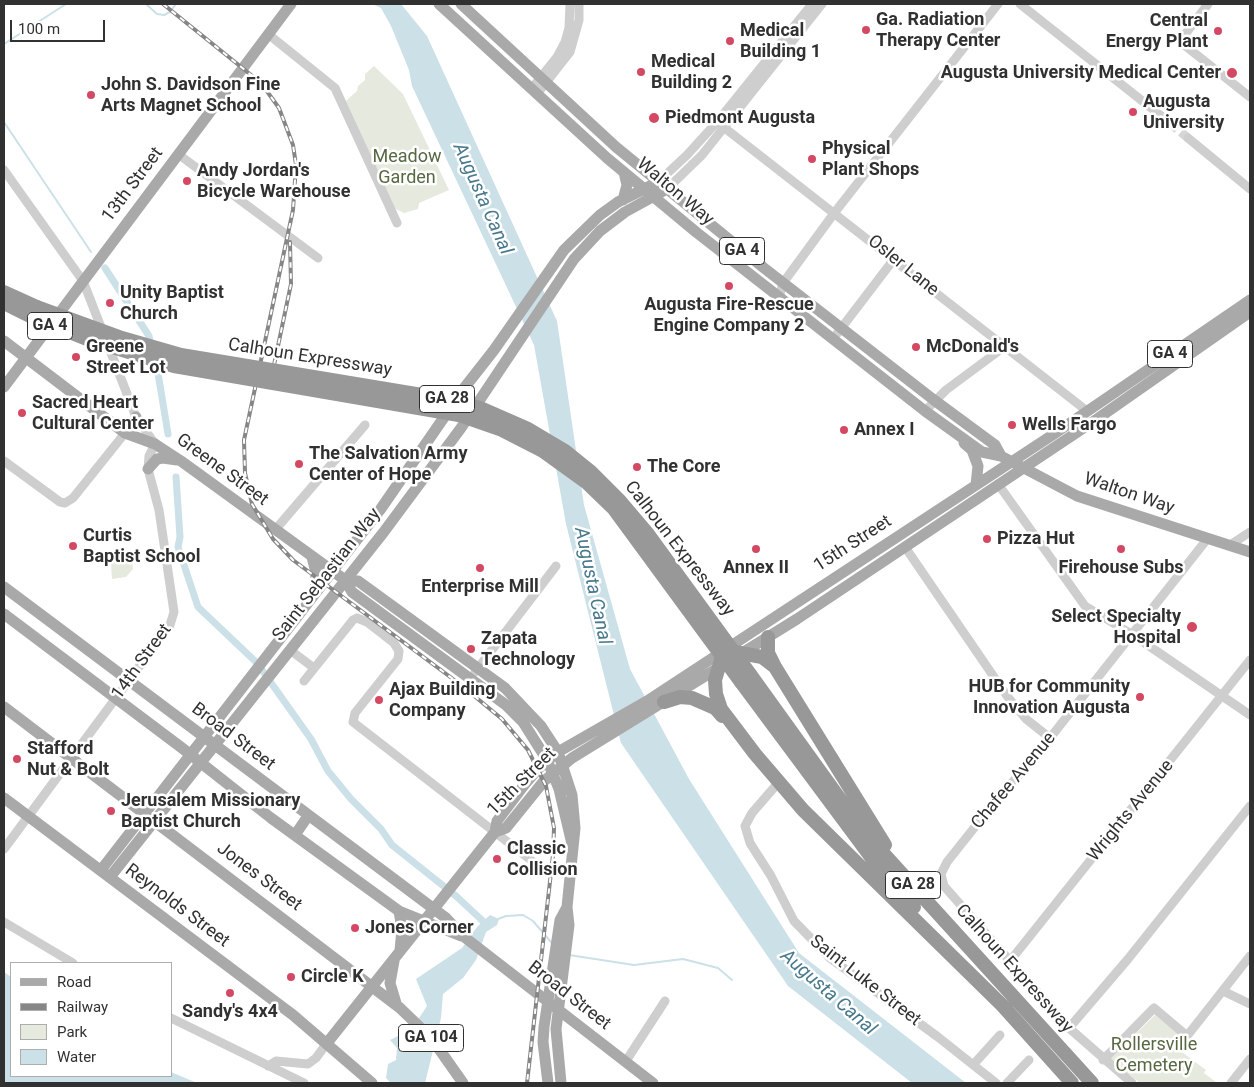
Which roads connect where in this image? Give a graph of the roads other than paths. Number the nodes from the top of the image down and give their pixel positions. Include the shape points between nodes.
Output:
1 (291, 4) edge
2 (439, 4) edge
3 (462, 4) edge
4 (570, 4) edge
5 (579, 4) edge
6 (812, 4) edge
7 (822, 4) edge
8 (998, 4) edge
9 (1020, 4) edge
10 (1208, 4) edge
11 (268, 34) junction
12 (544, 79) junction
13 (751, 86) junction
14 (534, 91) junction
15 (1250, 97) edge
16 (1160, 116) tunnel mouth
17 (721, 124) junction
18 (1188, 138) tunnel mouth
19 (178, 154) junction
20 (4, 170) edge
21 (624, 172) junction
22 (658, 182) junction
23 (645, 189) junction
24 (1250, 189) edge
25 (667, 190) junction
26 (656, 198) junction
27 (622, 205) junction
28 (835, 212) junction
29 (397, 222) dead end
30 (318, 258) dead end
31 (752, 258) junction
32 (894, 259) junction
33 (743, 269) junction
34 (83, 281) junction
35 (783, 283) junction
36 (4, 292) edge
37 (779, 298) junction
38 (1250, 300) edge
39 (4, 304) edge
40 (35, 312) junction
41 (1250, 312) edge
42 (842, 329) junction
43 (833, 339) junction
44 (4, 341) edge
45 (1004, 347) junction
46 (26, 358) junction
47 (4, 387) edge
48 (934, 400) junction
49 (1087, 411) junction
50 (925, 412) junction
51 (136, 417) junction
52 (366, 425) dead end
53 (949, 428) junction
54 (125, 433) junction
55 (155, 444) junction
56 (424, 445) junction
57 (440, 457) junction
58 (1006, 459) junction
59 (4, 461) edge
60 (181, 461) junction
61 (1021, 468) junction
62 (148, 469) junction
63 (998, 484) junction
64 (976, 485) junction
65 (275, 530) junction
66 (1250, 532) edge
67 (1208, 538) junction
68 (1230, 545) junction
69 (905, 547) junction
70 (1250, 552) edge
71 (312, 557) junction
72 (556, 566) dead end
73 (332, 571) junction
74 (345, 580) junction
75 (5, 590) edge
76 (315, 594) junction
77 (330, 600) junction
78 (363, 600) junction
79 (4, 614) edge
80 (1133, 635) junction
81 (768, 637) junction
82 (290, 650) junction
83 (724, 650) junction
84 (743, 652) junction
85 (1250, 660) edge
86 (775, 666) junction
87 (314, 668) junction
88 (718, 668) junction
89 (478, 669) junction
90 (470, 678) junction
91 (745, 678) junction
92 (129, 680) junction
93 (304, 682) dead end
94 (1223, 696) junction
95 (116, 698) junction
96 (664, 702) junction
97 (649, 705) junction
98 (4, 707) edge
99 (1250, 715) edge
100 (732, 725) junction
101 (616, 726) junction
102 (1050, 738) junction
103 (209, 742) junction
104 (558, 752) junction
105 (191, 754) junction
106 (71, 758) junction
107 (547, 760) junction
108 (201, 762) junction
109 (563, 764) junction
110 (552, 774) junction
111 (778, 783) junction
112 (4, 798) edge
113 (1250, 806) edge
114 (145, 814) junction
115 (28, 816) junction
116 (308, 816) junction
117 (155, 821) junction
118 (495, 832) junction
119 (295, 835) junction
120 (572, 844) junction
121 (4, 849) edge
122 (545, 871) dead end
123 (106, 874) junction
124 (916, 889) junction
125 (433, 909) junction
126 (399, 911) junction
127 (424, 921) junction
128 (4, 922) edge
129 (463, 936) junction
130 (397, 955) junction
131 (1250, 956) edge
132 (1010, 961) junction
133 (71, 962) edge
134 (558, 970) junction
135 (372, 985) junction
136 (1223, 991) junction
137 (548, 1001) junction
138 (665, 1001) dead end
139 (1250, 1004) edge
140 (399, 1006) junction
141 (558, 1010) junction
142 (1007, 1010) junction
143 (172, 1018) edge
144 (1069, 1028) junction
145 (1000, 1035) dead end
146 (327, 1043) junction
147 (1250, 1059) edge
148 (1029, 1060) dead end
149 (1104, 1060) junction
150 (626, 1061) junction
151 (973, 1065) junction
152 (268, 1066) junction
153 (304, 1083) edge
154 (372, 1083) edge
155 (463, 1083) edge
156 (548, 1083) edge
157 (561, 1083) edge
158 (654, 1083) edge
159 (996, 1083) edge
160 (1007, 1083) edge
161 (1072, 1083) edge
162 (1092, 1083) edge
163 (1132, 1083) edge
164 (1230, 1083) edge

1 - 11 main road, 13th Street / GA 4
2 - 14 main road, Walton Way / GA 4
3 - 12 main road, Walton Way / GA 4
4 - 12 street via 565,42
5 - 12 street via 579,20 570,52
6 - 13 street, Saint Sebastian Way
7 - 13 street, Saint Sebastian Way
8 - 28 street
9 - 16 street
10 - 15 street via 1183,37 1183,44
11 - 19 main road, 13th Street / GA 4
11 - 29 street via 335,88
12 - 14 street
12 - 22 main road, Walton Way / GA 4 via 616,148
13 - 17 street, Saint Sebastian Way
14 - 21 main road, Walton Way / GA 4
17 - 22 street, Saint Sebastian Way
17 - 25 street, Saint Sebastian Way via 689,170
17 - 28 street, Osler Lane
18 - 24 street
19 - 30 street
19 - 34 main road, 13th Street / GA 4
20 - 34 street
21 - 23 main road, Walton Way / GA 4
21 - 27 main road via 627,185
22 - 23 main road, Saint Sebastian Way
22 - 25 main road, Walton Way / GA 4
23 - 26 main road, Walton Way / GA 4
23 - 27 main road, Saint Sebastian Way
25 - 26 main road, Saint Sebastian Way
25 - 31 main road, Walton Way / GA 4
26 - 27 main road, Saint Sebastian Way
26 - 33 main road, Walton Way / GA 4
27 - 56 main road, Saint Sebastian Way, bridge via 590,223 564,250
27 - 57 main road, Saint Sebastian Way, bridge via 574,259
28 - 32 street, Osler Lane
28 - 35 street
31 - 33 main road
31 - 35 main road, Walton Way / GA 4
32 - 42 street
32 - 45 street, Osler Lane
33 - 37 main road, Walton Way / GA 4
34 - 46 main road, 13th Street / GA 4
34 - 51 street
35 - 37 street
35 - 42 main road, Walton Way / GA 4
36 - 40 highway, Calhoun Expressway / GA 28
37 - 43 main road, Walton Way / GA 4
38 - 49 main road, 15th Street / GA 4
39 - 40 highway, Calhoun Expressway / GA 28
40 - 91 highway, Calhoun Expressway / GA 28, bridge via 87,338 174,366 459,415 502,430 543,451 586,482 614,509
41 - 61 main road, 15th Street / GA 4 via 1140,390
42 - 43 street
42 - 48 main road, Walton Way / GA 4
43 - 50 main road, Walton Way / GA 4
44 - 46 main road, Greene Street
45 - 48 street
45 - 49 street, Osler Lane
46 - 47 main road, 13th Street / GA 4
46 - 54 main road, Greene Street
48 - 50 street
48 - 58 main road, Walton Way / GA 4 via 995,445
49 - 58 main road, 15th Street / GA 4
50 - 53 main road, Walton Way / GA 4
51 - 54 main road via 134,426
51 - 55 street
52 - 65 street
53 - 58 main road, Walton Way / GA 4 via 982,452
53 - 64 main road via 972,450 978,466
54 - 55 main road, Greene Street
54 - 59 street via 73,498 65,503
55 - 60 main road, Greene Street
55 - 62 street, 14th Street via 149,456
56 - 57 main road
56 - 73 main road, Saint Sebastian Way via 380,510
57 - 74 main road, Saint Sebastian Way
58 - 61 main road, Walton Way / GA 4
58 - 64 main road, 15th Street
60 - 62 main road via 157,459
60 - 65 main road, Greene Street
61 - 63 main road, 15th Street
61 - 67 main road, Walton Way via 1078,496
62 - 92 street, 14th Street via 160,518 174,612 170,624
63 - 69 main road, 15th Street
63 - 80 street via 1085,606
64 - 83 main road, 15th Street
65 - 71 main road, Greene Street
66 - 68 street
67 - 68 main road, Walton Way
67 - 80 street, Chafee Avenue
68 - 70 main road, Walton Way
69 - 81 main road, 15th Street
69 - 102 street via 1007,696 1026,719
71 - 73 main road, Greene Street
71 - 76 main road via 316,573
72 - 89 street
73 - 74 main road, Greene Street
73 - 76 main road, Saint Sebastian Way
74 - 77 main road, Saint Sebastian Way
74 - 78 main road, Greene Street via 352,592
74 - 89 main road, Greene Street via 358,581
75 - 92 main road, Broad Street
76 - 103 main road, Saint Sebastian Way via 250,680
77 - 78 main road via 346,595
77 - 82 main road, Saint Sebastian Way
78 - 90 main road, Greene Street
79 - 95 main road, Broad Street
80 - 94 street
80 - 102 street, Chafee Avenue
81 - 84 main road, 15th Street
81 - 86 highway via 768,653
82 - 87 street
82 - 103 main road, Saint Sebastian Way
83 - 84 highway
83 - 88 highway
83 - 97 main road, 15th Street
84 - 86 highway via 762,657
84 - 88 main road, 15th Street
85 - 94 street, Wrights Avenue
86 - 124 highway via 861,809
87 - 93 street
87 - 118 street via 357,618 394,643 400,655 355,713 353,722
88 - 96 main road, 15th Street
88 - 100 highway via 716,694
89 - 90 street
89 - 104 main road, Greene Street via 518,700
90 - 107 main road, Greene Street via 523,722
91 - 124 highway, Calhoun Expressway / GA 28 via 863,831
91 - 142 highway, Calhoun Expressway / GA 28 via 883,873
92 - 95 street, 14th Street
92 - 103 main road, Broad Street
94 - 99 street
94 - 132 street, Wrights Avenue
95 - 105 main road, Broad Street
95 - 106 street, 14th Street
96 - 97 main road, 15th Street
96 - 100 highway via 680,697 698,700 715,708
97 - 101 main road, 15th Street
98 - 106 main road, Jones Street / GA 104
100 - 111 highway
101 - 104 main road, 15th Street via 596,728
101 - 109 main road, 15th Street
102 - 132 street, Chafee Avenue via 947,862 941,874 944,886
103 - 105 main road, Saint Sebastian Way
103 - 108 main road, Saint Sebastian Way
103 - 116 main road, Broad Street
104 - 107 main road, 15th Street
104 - 109 main road, Greene Street
105 - 108 main road, Broad Street
105 - 114 main road, Saint Sebastian Way
106 - 114 main road, Jones Street / GA 104
106 - 115 street, 14th Street
107 - 110 main road, Greene Street
107 - 118 main road, 15th Street via 497,821
108 - 117 main road, Saint Sebastian Way
108 - 119 main road, Broad Street
109 - 110 main road, 15th Street
109 - 120 main road, Greene Street via 574,806
110 - 118 main road, 15th Street via 506,828
110 - 120 main road, Greene Street via 559,789
111 - 142 highway
111 - 151 street, Saint Luke Street via 745,826 750,842 794,922 830,958
112 - 115 main road, Reynolds Street
113 - 144 street via 1128,960
114 - 117 main road, Jones Street / GA 104
114 - 123 main road, Saint Sebastian Way
115 - 121 street, 14th Street
115 - 123 main road, Reynolds Street
116 - 119 main road
116 - 125 main road, Broad Street
117 - 123 main road, Saint Sebastian Way
117 - 135 main road, Jones Street / GA 104
118 - 122 street
118 - 125 main road, 15th Street
119 - 126 main road, Broad Street
120 - 134 main road, Greene Street
123 - 146 main road, Reynolds Street
124 - 162 highway, Calhoun Expressway / GA 28
125 - 127 main road, 15th Street
125 - 129 main road, Broad Street
126 - 127 main road, Broad Street
126 - 130 main road via 402,929
127 - 129 main road, Broad Street
127 - 130 main road, 15th Street
128 - 133 street
129 - 137 main road, Broad Street
130 - 135 main road, 15th Street
130 - 140 main road via 390,987
131 - 136 street
132 - 144 street
134 - 137 main road, Greene Street
134 - 141 main road, Greene Street
135 - 140 main road, GA 104
135 - 146 main road, 15th Street
136 - 139 street
136 - 149 street via 1187,1036 1154,1008
137 - 141 main road, Broad Street
137 - 156 main road, Greene Street via 543,1042
138 - 150 street
140 - 155 main road, GA 104 via 432,1039
141 - 150 main road, Broad Street
141 - 157 main road, Greene Street via 556,1029
142 - 161 highway, Calhoun Expressway / GA 28
143 - 152 street
144 - 149 street
145 - 151 street
146 - 152 street via 308,1064 276,1061
146 - 154 main road, Reynolds Street
147 - 164 street
148 - 160 street
149 - 163 street
150 - 158 main road, Broad Street
151 - 159 street, Saint Luke Street
152 - 153 street

